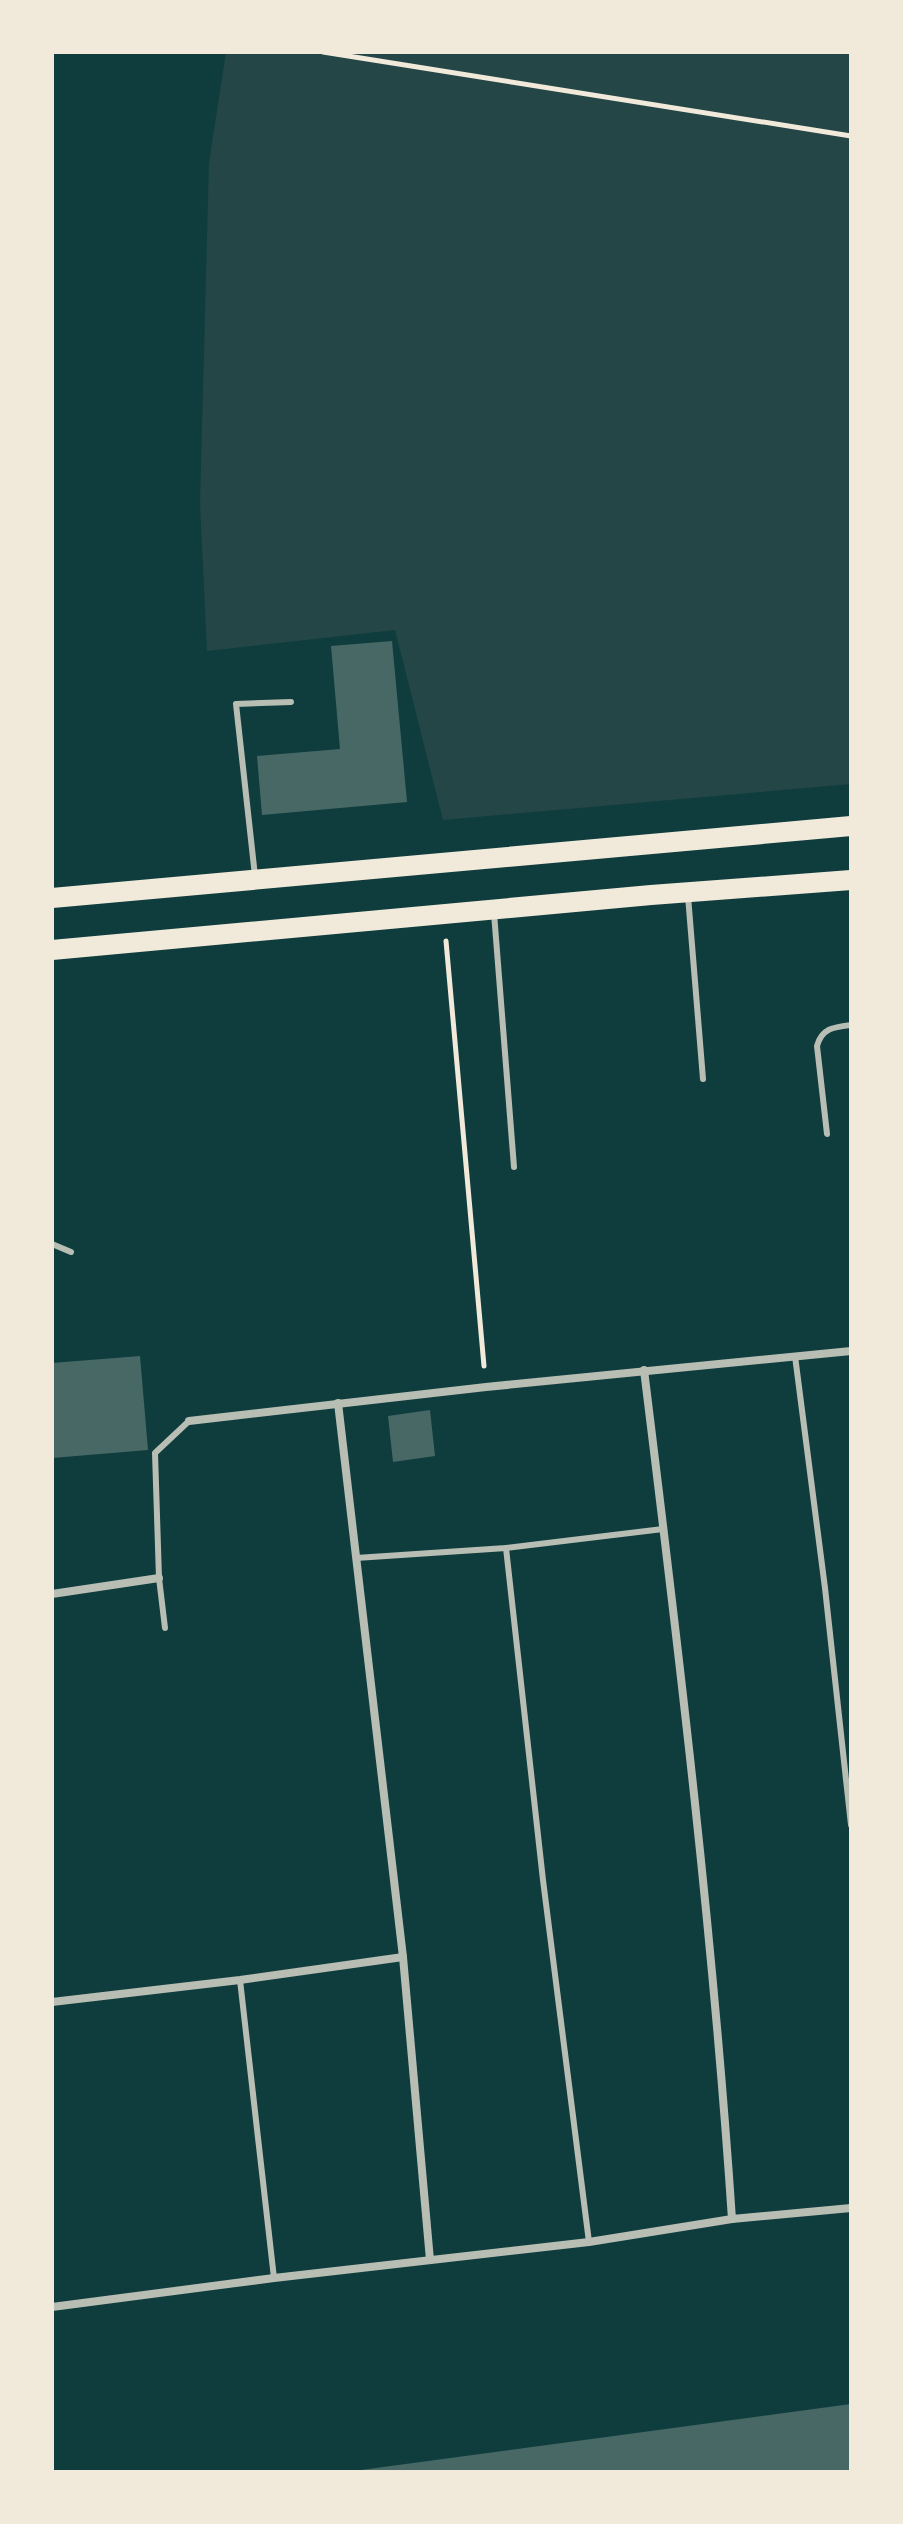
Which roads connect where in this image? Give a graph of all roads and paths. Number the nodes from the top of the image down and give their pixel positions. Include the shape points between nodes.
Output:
1 (323, 52) edge
2 (851, 136) edge
3 (291, 702) dead end
4 (851, 826) edge
5 (255, 879) junction
6 (851, 880) edge
7 (688, 892) junction
8 (52, 898) edge
9 (494, 910) junction
10 (444, 914) junction
11 (52, 950) edge
12 (851, 1025) edge
13 (703, 1079) dead end
14 (827, 1134) dead end
15 (514, 1167) dead end
16 (52, 1244) edge
17 (71, 1252) dead end
18 (851, 1351) edge
19 (795, 1356) junction
20 (644, 1370) junction
21 (486, 1387) junction
22 (338, 1403) junction
23 (189, 1421) joint
24 (663, 1529) junction
25 (506, 1548) junction
26 (356, 1558) junction
27 (159, 1578) junction
28 (52, 1594) edge
29 (165, 1628) dead end
30 (851, 1825) edge
31 (403, 1957) junction
32 (240, 1980) junction
33 (52, 2002) edge
34 (851, 2208) edge
35 (732, 2219) junction
36 (589, 2242) junction
37 (430, 2260) junction
38 (274, 2278) junction
39 (52, 2307) edge

1 - 2 path
3 - 5 lane via 236,704
4 - 5 main road
5 - 8 main road
6 - 7 main road
7 - 9 main road
7 - 13 lane
9 - 10 main road
9 - 15 lane
10 - 11 main road
10 - 21 path
12 - 14 lane via 828,1028 817,1046
16 - 17 lane
18 - 19 street
19 - 20 street
19 - 30 lane
20 - 21 street
20 - 24 street
21 - 22 street
22 - 23 street
22 - 26 street
23 - 27 lane via 155,1453
24 - 25 lane
24 - 35 street via 720,2037
25 - 26 lane
25 - 36 lane
26 - 31 street
27 - 28 street
27 - 29 lane
31 - 32 street
31 - 37 street
32 - 33 street
32 - 38 lane
34 - 35 street
35 - 36 street
36 - 37 street
37 - 38 street
38 - 39 street

